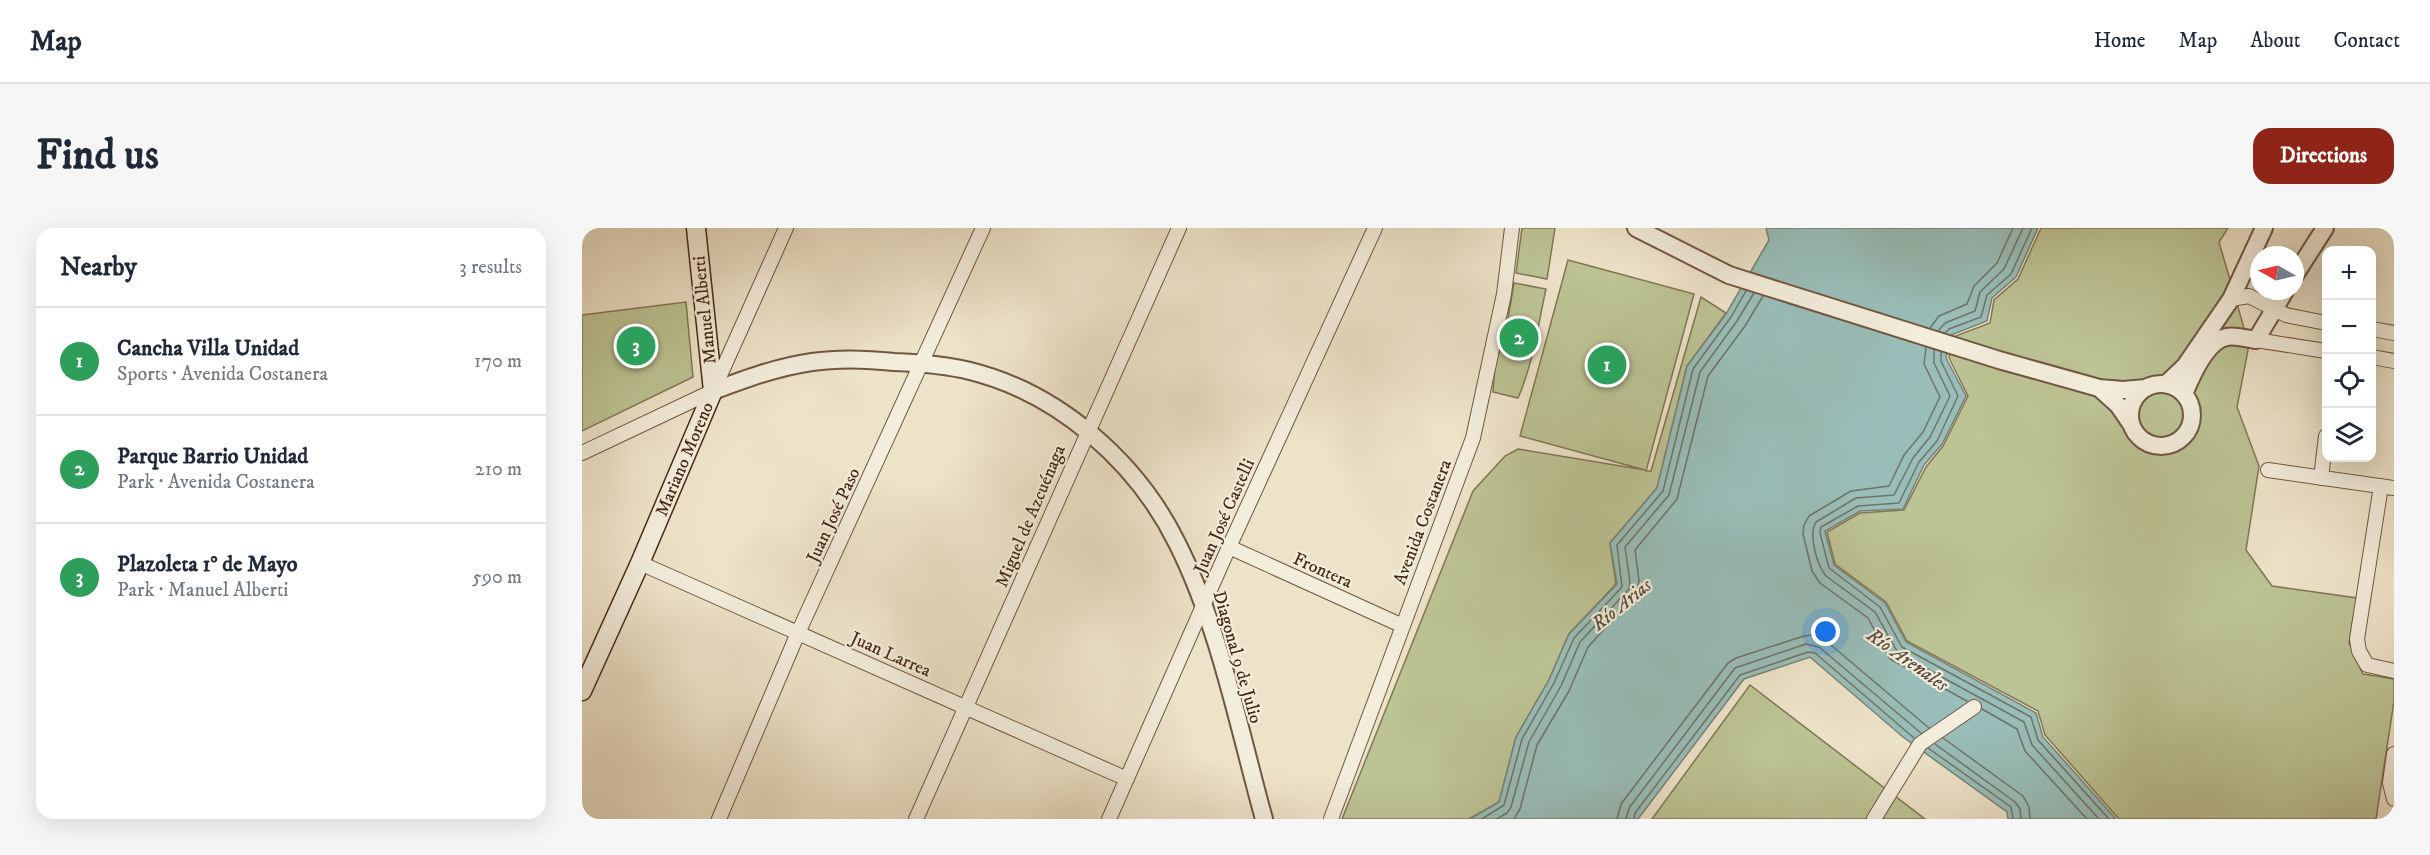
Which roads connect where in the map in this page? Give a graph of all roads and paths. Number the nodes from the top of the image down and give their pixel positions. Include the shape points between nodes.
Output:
1 (696, 228) edge
2 (786, 228) edge
3 (983, 228) edge
4 (1179, 228) edge
5 (1375, 228) edge
6 (1512, 228) edge
7 (1636, 228) edge
8 (2264, 228) edge
9 (2325, 228) edge
10 (2304, 261) edge
11 (2231, 299) junction
12 (2279, 300) edge
13 (2274, 308) junction
14 (2322, 322) edge
15 (2376, 330) edge
16 (2394, 333) edge
17 (2256, 340) junction
18 (2322, 350) edge
19 (2376, 358) edge
20 (2394, 361) edge
21 (923, 364) junction
22 (2166, 384) junction
23 (2099, 388) junction
24 (2146, 388) junction
25 (713, 391) junction
26 (2184, 394) junction
27 (2131, 424) junction
28 (1087, 431) junction
29 (582, 453) edge
30 (2323, 462) edge
31 (2268, 470) dead end
32 (2321, 478) junction
33 (2388, 487) edge
34 (1229, 548) junction
35 (640, 563) junction
36 (1205, 605) junction
37 (1403, 626) junction
38 (798, 633) junction
39 (2394, 671) edge
40 (582, 691) edge
41 (967, 708) junction
42 (1974, 708) dead end
43 (2394, 754) edge
44 (1127, 779) junction
45 (2393, 799) edge
46 (719, 819) edge
47 (916, 819) edge
48 (1109, 819) edge
49 (1264, 819) edge
50 (1331, 819) edge
51 (1874, 819) edge

1 - 25 main road, Manuel Alberti
2 - 25 street, Mariano Moreno
3 - 21 street, Juan José Paso
4 - 28 street, Miguel de Azcuénaga
5 - 34 street, Juan José Castelli
6 - 37 street, Avenida Costanera via 1504,294 1473,438
7 - 23 street via 1729,275
8 - 11 street
9 - 10 street
11 - 13 street via 2249,296
11 - 22 street via 2184,366
12 - 13 street
13 - 14 street via 2303,320
13 - 17 street
15 - 16 street
17 - 18 street
17 - 26 street via 2226,337 2213,345 2193,371
19 - 20 street
21 - 25 street, Diagonal 9 de Julio via 869,360 812,362 764,372
21 - 28 street, Diagonal 9 de Julio via 969,371 1024,391
21 - 38 street, Juan José Paso
22 - 24 street
22 - 26 street
23 - 24 street
23 - 27 street
24 - 27 street via 2132,403
25 - 29 street, Diagonal 9 de Julio
25 - 35 main road, Mariano Moreno
26 - 27 street via 2192,420 2176,442 2149,444
28 - 36 street, Diagonal 9 de Julio via 1125,466 1158,508
28 - 41 street, Miguel de Azcuénaga
30 - 32 street
31 - 32 street
32 - 33 street
33 - 39 street via 2358,639 2367,665
34 - 36 street, Juan José Castelli
34 - 37 street, Frontera
35 - 38 street, Juan Larrea
35 - 40 main road, Mariano Moreno
36 - 44 street, Juan José Castelli
36 - 49 street, Diagonal 9 de Julio
37 - 50 street, Avenida Costanera
38 - 41 street, Juan Larrea
38 - 46 street, Juan José Paso
41 - 44 street, Juan Larrea
41 - 47 street, Miguel de Azcuénaga
42 - 51 street via 1920,744
43 - 45 street via 2390,783
44 - 48 street, Juan José Castelli

